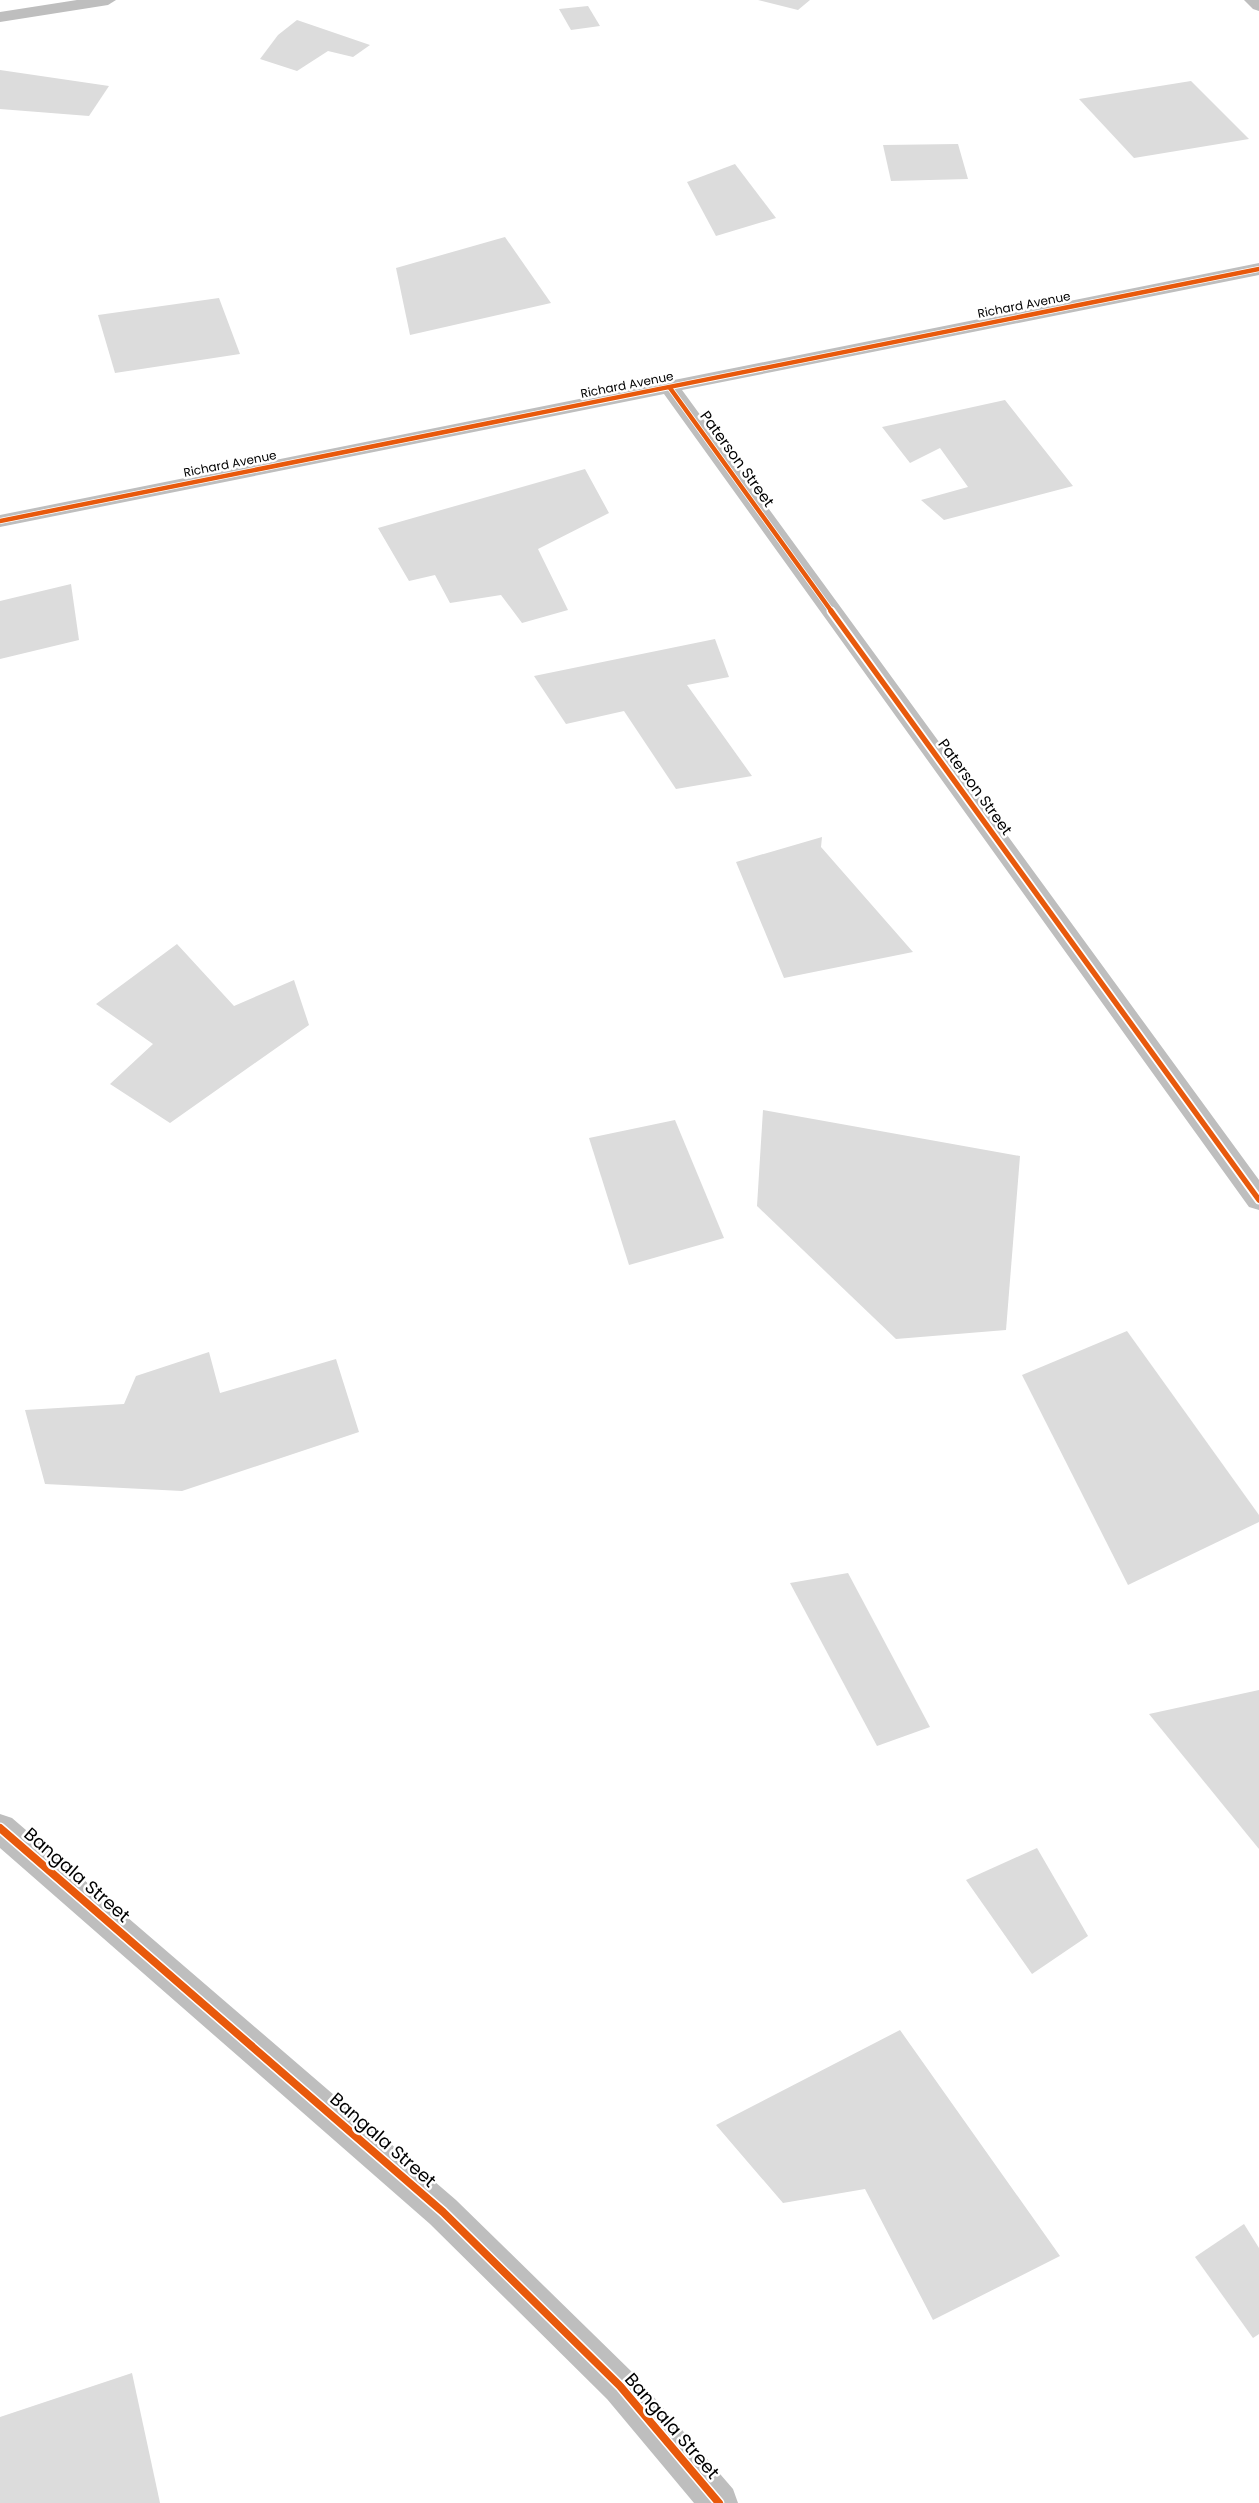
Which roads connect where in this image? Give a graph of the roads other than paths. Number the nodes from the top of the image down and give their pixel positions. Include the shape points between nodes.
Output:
1 (108, 0) edge
2 (1252, 0) edge
3 (1259, 6) edge
4 (0, 17) edge
5 (1259, 269) edge
6 (670, 388) junction
7 (0, 521) edge
8 (1259, 1200) edge
9 (0, 1828) edge
10 (719, 2503) edge

1 - 4 street
2 - 3 street
5 - 6 street, Richard Avenue
6 - 7 street, Richard Avenue
6 - 8 street, Paterson Street
9 - 10 street, Bangala Street via 443,2212 620,2386

